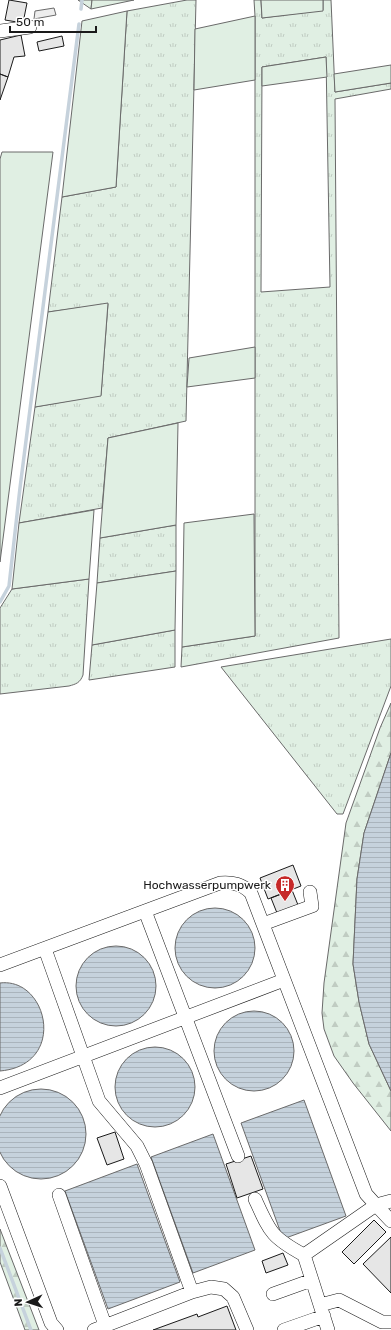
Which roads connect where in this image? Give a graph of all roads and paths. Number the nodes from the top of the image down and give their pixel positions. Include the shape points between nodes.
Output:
1 (30, 27) dead end
2 (0, 31) edge
3 (310, 892) dead end
4 (145, 911) junction
5 (263, 924) junction
6 (45, 948) junction
7 (0, 966) edge
8 (284, 980) junction
9 (185, 1018) junction
10 (84, 1056) junction
11 (0, 1088) edge
12 (238, 1156) dead end
13 (0, 1186) edge
14 (58, 1195) dead end
15 (256, 1199) dead end
16 (391, 1201) edge
17 (376, 1205) junction
18 (391, 1221) edge
19 (304, 1255) junction
20 (312, 1280) junction
21 (192, 1292) junction
22 (273, 1294) dead end
23 (322, 1310) junction
24 (391, 1322) edge
25 (99, 1328) edge
26 (57, 1330) edge
27 (247, 1330) edge
28 (284, 1330) edge
29 (328, 1330) edge

1 - 2 street
3 - 5 street via 312,906
4 - 5 street via 229,882 245,886 252,893
4 - 6 street
4 - 9 street
5 - 8 street
6 - 7 street
6 - 10 street
8 - 9 street
8 - 17 street via 366,1194
9 - 10 street
9 - 12 street
10 - 11 street
10 - 21 street via 98,1101 137,1146 146,1164
13 - 26 street via 51,1323
14 - 25 street
15 - 19 street via 268,1229 283,1244
16 - 17 street
17 - 18 street
17 - 19 street
19 - 20 street
20 - 22 street
20 - 23 street
21 - 25 street
21 - 27 street via 218,1287 229,1293
23 - 24 street via 340,1300 382,1322
23 - 28 street
23 - 29 street

